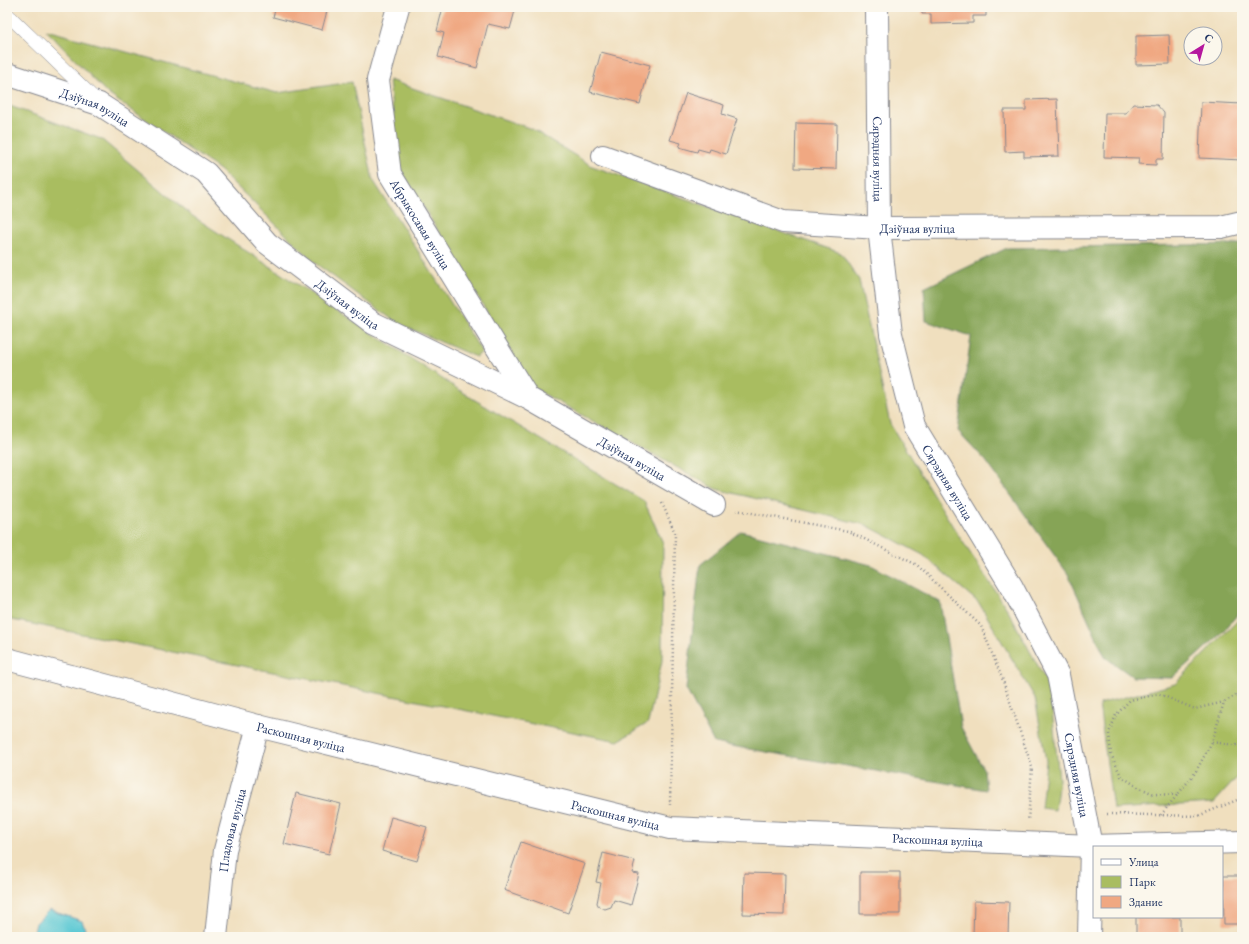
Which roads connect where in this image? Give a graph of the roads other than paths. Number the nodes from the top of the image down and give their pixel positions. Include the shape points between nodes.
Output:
1 (398, 7) edge
2 (877, 7) edge
3 (7, 14) edge
4 (7, 74) edge
5 (99, 104) junction
6 (603, 156) dead end
7 (1242, 222) edge
8 (879, 228) junction
9 (528, 398) junction
10 (714, 505) road end
11 (7, 659) edge
12 (258, 726) junction
13 (1242, 842) edge
14 (1091, 846) junction
15 (216, 937) edge
16 (1089, 937) edge

1 - 9 street, Абрыкосавая вуліца via 378,80 390,174
2 - 8 street, Сярэдняя вуліца
3 - 5 lane
4 - 5 street, Дзіўная вуліца
5 - 9 street, Дзіўная вуліца via 206,173 267,243 373,323
6 - 8 street, Дзіўная вуліца via 783,222
7 - 8 street, Дзіўная вуліца via 1221,227
8 - 14 street, Сярэдняя вуліца via 891,334 914,426 1012,587 1058,675
9 - 10 street, Дзіўная вуліца
11 - 12 street, Раскошная вуліца
12 - 14 street, Раскошная вуліца via 670,828
12 - 15 street, Пладовая вуліца via 225,850
13 - 14 street, Раскошная вуліца
14 - 16 street, Сярэдняя вуліца

